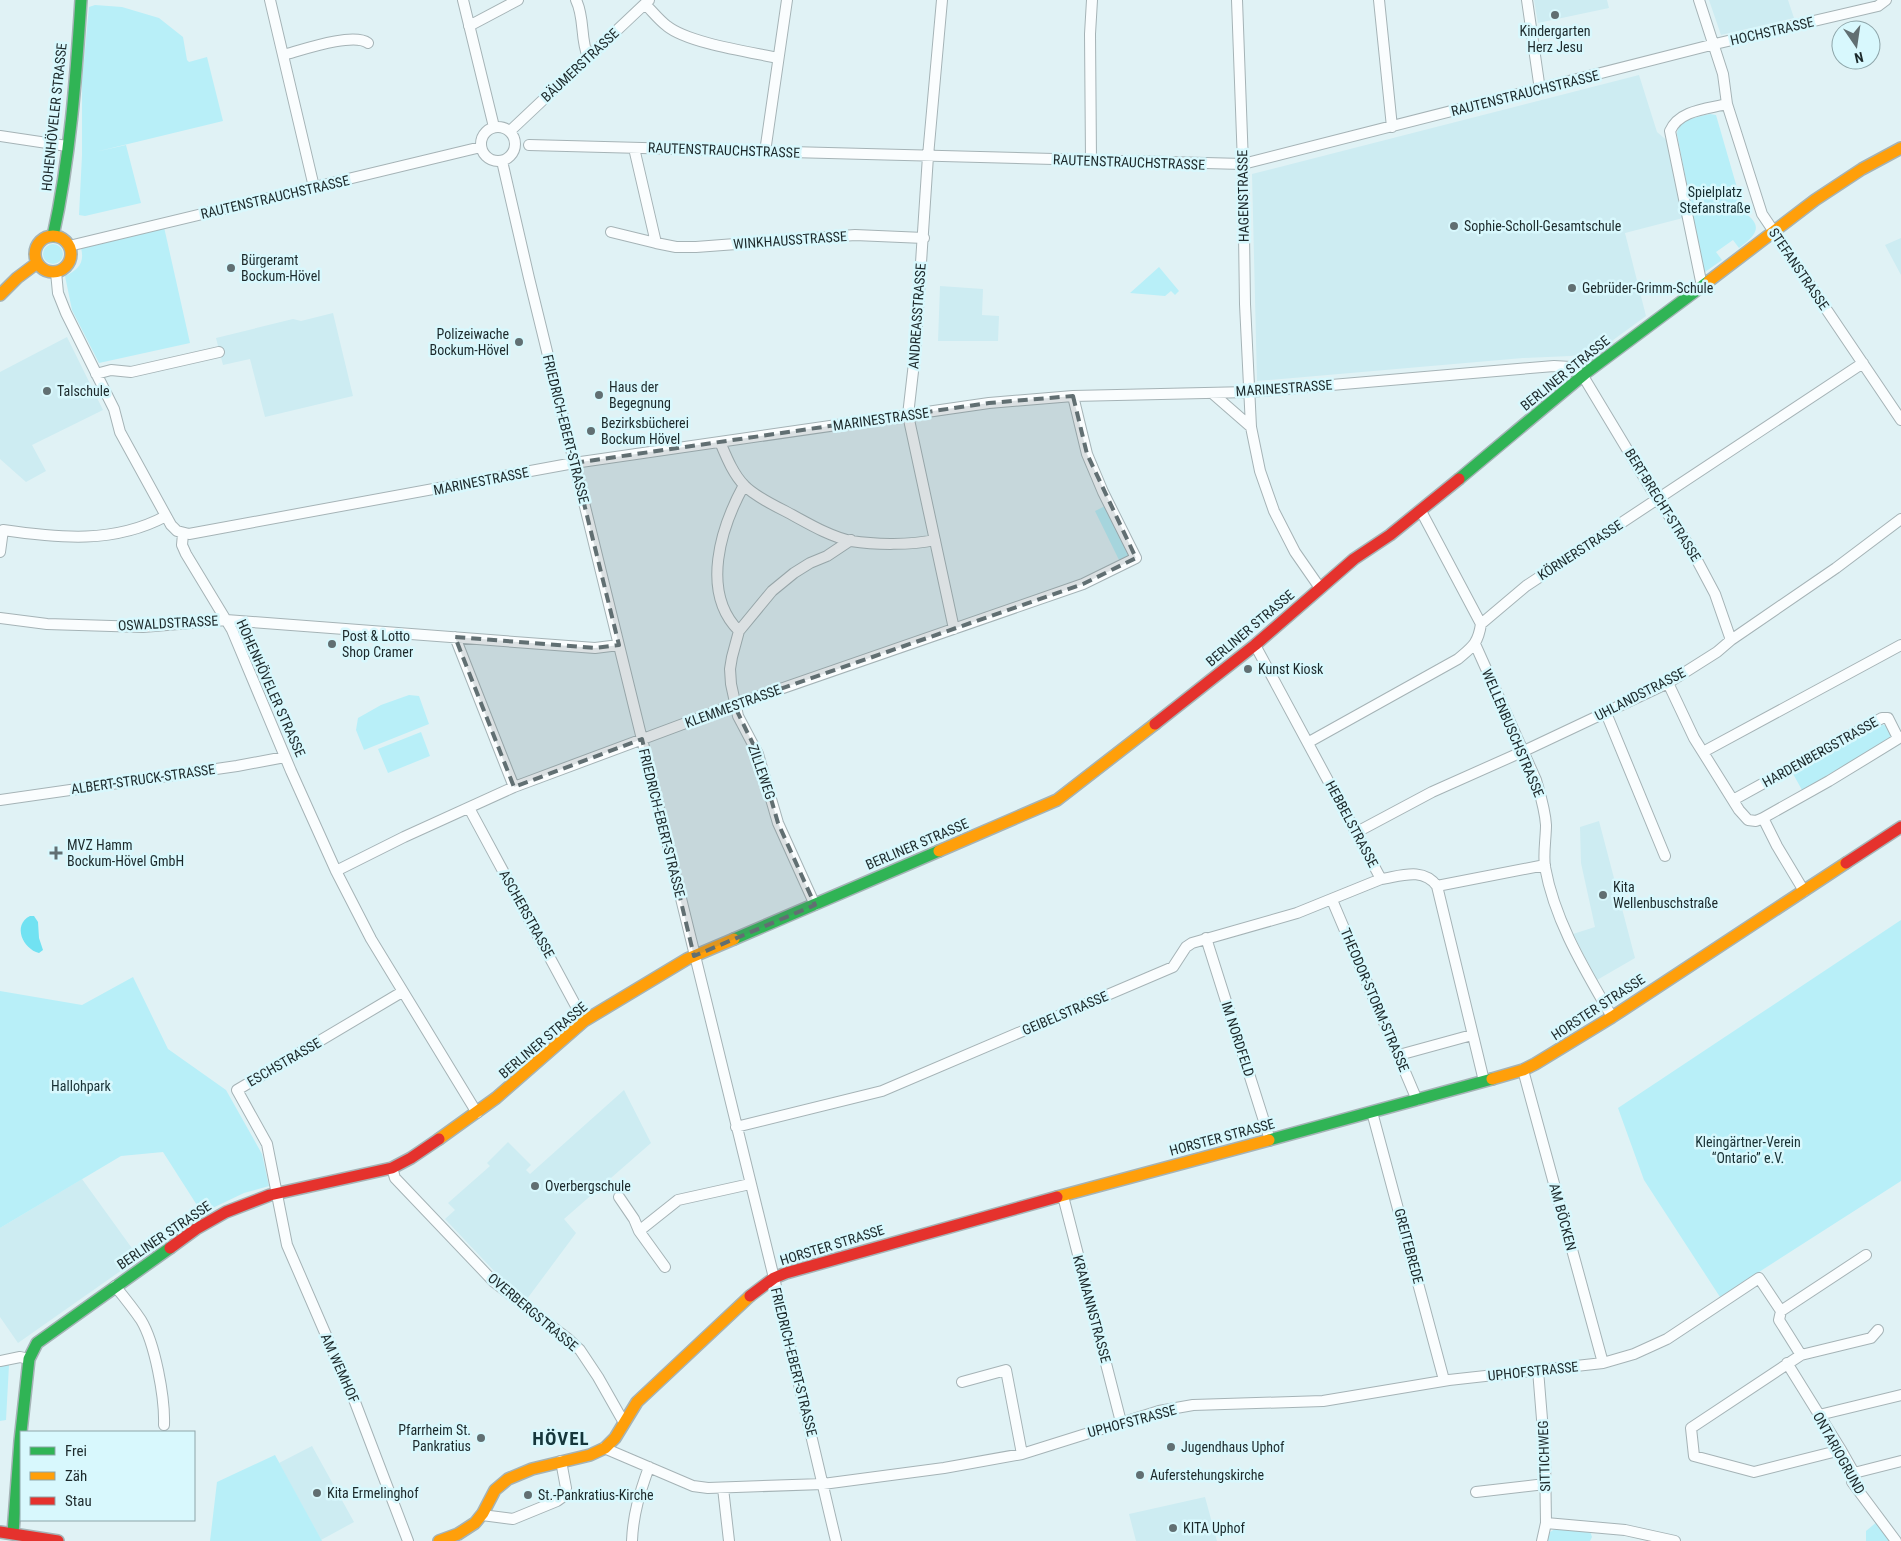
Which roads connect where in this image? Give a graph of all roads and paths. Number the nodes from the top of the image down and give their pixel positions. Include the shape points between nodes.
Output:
1 (81, 0) edge
2 (270, 0) edge
3 (463, 0) edge
4 (518, 0) edge
5 (576, 0) edge
6 (787, 0) edge
7 (942, 0) edge
8 (1092, 0) edge
9 (1237, 0) edge
10 (1379, 0) edge
11 (1527, 0) edge
12 (1699, 0) edge
13 (1886, 0) edge
14 (647, 2) edge
15 (469, 26) junction
16 (368, 44) dead end
17 (1715, 44) junction
18 (284, 55) junction
19 (588, 58) junction
20 (778, 58) junction
21 (1540, 90) junction
22 (1727, 104) junction
23 (494, 127) junction
24 (1392, 127) junction
25 (510, 132) junction
26 (0, 136) edge
27 (529, 145) dead end
28 (67, 146) junction
29 (481, 147) junction
30 (634, 148) junction
31 (1901, 148) edge
32 (765, 152) junction
33 (928, 156) junction
34 (1090, 160) junction
35 (502, 161) junction
36 (1242, 164) junction
37 (314, 187) junction
38 (611, 232) dead end
39 (1774, 232) junction
40 (53, 236) junction
41 (924, 238) junction
42 (656, 243) junction
43 (69, 246) junction
44 (37, 263) junction
45 (56, 272) junction
46 (1702, 286) junction
47 (0, 295) edge
48 (219, 352) dead end
49 (1863, 363) junction
50 (96, 374) junction
51 (1583, 376) junction
52 (1249, 392) junction
53 (1212, 393) junction
54 (1073, 396) junction
55 (908, 415) junction
56 (1901, 420) edge
57 (1251, 428) junction
58 (720, 442) junction
59 (574, 464) junction
60 (744, 485) junction
61 (1658, 499) junction
62 (1421, 511) junction
63 (166, 516) junction
64 (1901, 519) edge
65 (1, 528) edge
66 (183, 534) junction
67 (851, 540) junction
68 (935, 540) junction
69 (0, 552) edge
70 (1320, 588) junction
71 (0, 618) edge
72 (226, 620) junction
73 (1481, 624) junction
74 (954, 628) junction
75 (739, 631) junction
76 (455, 637) junction
77 (1731, 640) junction
78 (1475, 644) junction
79 (619, 645) junction
80 (1255, 645) junction
81 (1901, 645) edge
82 (1668, 683) junction
83 (734, 705) junction
84 (1606, 713) junction
85 (642, 738) junction
86 (1900, 738) edge
87 (1309, 742) junction
88 (1524, 751) junction
89 (1703, 752) junction
90 (285, 757) junction
91 (514, 787) junction
92 (0, 800) edge
93 (1733, 800) junction
94 (469, 808) junction
95 (1763, 818) junction
96 (1901, 827) edge
97 (1357, 832) junction
98 (1665, 856) dead end
99 (1545, 865) junction
100 (336, 871) junction
101 (1381, 879) junction
102 (1437, 886) junction
103 (1804, 891) junction
104 (1332, 900) junction
105 (815, 905) junction
106 (1206, 938) junction
107 (694, 956) junction
108 (402, 992) junction
109 (1612, 1017) junction
110 (584, 1021) junction
111 (1472, 1035) junction
112 (1399, 1055) junction
113 (1523, 1070) junction
114 (1484, 1081) junction
115 (1417, 1100) junction
116 (1372, 1112) junction
117 (476, 1113) junction
118 (736, 1127) junction
119 (1270, 1140) junction
120 (392, 1168) junction
121 (750, 1184) junction
122 (277, 1194) junction
123 (1063, 1196) junction
124 (619, 1197) dead end
125 (638, 1231) junction
126 (1866, 1255) dead end
127 (664, 1267) dead end
128 (774, 1278) junction
129 (115, 1286) junction
130 (1781, 1311) junction
131 (1878, 1330) dead end
132 (1801, 1355) junction
133 (29, 1359) junction
134 (0, 1361) edge
135 (1603, 1363) junction
136 (1787, 1363) junction
137 (1538, 1370) junction
138 (1444, 1380) junction
139 (962, 1382) dead end
140 (1901, 1395) edge
141 (1819, 1415) junction
142 (623, 1421) junction
143 (1121, 1422) junction
144 (164, 1425) dead end
145 (21, 1431) edge
146 (20, 1441) edge
147 (604, 1448) junction
148 (1841, 1450) junction
149 (1022, 1454) junction
150 (561, 1461) junction
151 (1901, 1461) edge
152 (649, 1467) junction
153 (1854, 1473) junction
154 (823, 1484) junction
155 (1545, 1484) junction
156 (723, 1488) junction
157 (1476, 1492) dead end
158 (482, 1515) junction
159 (1546, 1522) junction
160 (1901, 1531) edge
161 (0, 1532) edge
162 (12, 1533) junction
163 (1893, 1537) edge
164 (58, 1541) edge
165 (408, 1541) edge
166 (439, 1541) edge
167 (632, 1541) edge
168 (729, 1541) edge
169 (836, 1541) edge
170 (1542, 1541) edge
171 (1675, 1541) edge

1 - 28 street, HOHENHÖVELER STRASSE via 76,79
2 - 18 street
3 - 15 street
4 - 15 street
5 - 19 street
6 - 20 street
7 - 33 street, ANDREASSTRASSE
8 - 34 street
9 - 36 street, HAGENSTRASSE
10 - 24 street
11 - 21 street
12 - 17 street, STEFANSTRASSE
13 - 17 street, HOCHSTRASSE via 1878,6
14 - 19 street, BÄUMERSTRASSE
14 - 20 street via 666,26 677,32
15 - 23 street
16 - 18 street via 351,39
17 - 21 street, RAUTENSTRAUCHSTRASSE
17 - 22 street, STEFANSTRASSE
18 - 37 street
19 - 25 street, BÄUMERSTRASSE
20 - 32 street
21 - 24 street, RAUTENSTRAUCHSTRASSE
22 - 39 street, STEFANSTRASSE via 1757,203
22 - 46 street via 1682,116 1670,131
23 - 25 street via 506,128
23 - 29 street via 482,137
24 - 36 street, RAUTENSTRAUCHSTRASSE
25 - 35 street via 515,140 514,151
26 - 28 street
27 - 30 street, RAUTENSTRAUCHSTRASSE
28 - 40 street, HOHENHÖVELER STRASSE
29 - 35 street via 488,159
29 - 37 street, RAUTENSTRAUCHSTRASSE
30 - 32 street, RAUTENSTRAUCHSTRASSE
30 - 42 street
31 - 39 street, BERLINER STRASSE via 1836,185
32 - 33 street, RAUTENSTRAUCHSTRASSE
33 - 34 street, RAUTENSTRAUCHSTRASSE
33 - 41 street, ANDREASSTRASSE
34 - 36 street, RAUTENSTRAUCHSTRASSE
35 - 59 street, FRIEDRICH-EBERT-STRASSE
36 - 52 street, HAGENSTRASSE
37 - 43 street, RAUTENSTRAUCHSTRASSE
38 - 42 street, WINKHAUSSTRASSE
39 - 46 street, BERLINER STRASSE
39 - 49 street, STEFANSTRASSE
40 - 43 street via 63,238
40 - 44 street via 43,239 36,247
41 - 42 street, WINKHAUSSTRASSE via 855,236 696,247
41 - 55 street, ANDREASSTRASSE
43 - 45 street via 69,262
44 - 45 street via 45,270
44 - 47 street
45 - 50 street via 58,293
46 - 51 street, BERLINER STRASSE
48 - 50 street via 130,372 111,370
49 - 56 street, STEFANSTRASSE
49 - 61 street, KÖRNERSTRASSE
50 - 63 street via 114,409 120,432
51 - 52 street, MARINESTRASSE via 1571,367 1554,366
51 - 61 street, BERT-BRECHT-STRASSE
51 - 62 street, BERLINER STRASSE
52 - 53 street, MARINESTRASSE
52 - 57 street
53 - 54 street, MARINESTRASSE
53 - 57 street
54 - 55 street, MARINESTRASSE
54 - 74 street, KLEMMESTRASSE via 1087,454 1136,558 1083,584
55 - 58 street, MARINESTRASSE
55 - 68 street, ANDREASSTRASSE
57 - 70 street via 1260,471 1274,511 1295,552
58 - 59 street, MARINESTRASSE
58 - 60 street
59 - 66 street, MARINESTRASSE
59 - 79 street, FRIEDRICH-EBERT-STRASSE
60 - 67 street via 775,506
60 - 75 street via 722,534 718,562 724,612
61 - 73 street, KÖRNERSTRASSE via 1526,586
61 - 77 street, BERT-BRECHT-STRASSE via 1706,574
62 - 70 street, BERLINER STRASSE
62 - 73 street
63 - 65 street via 134,529 86,537 52,537
63 - 66 street via 171,525
64 - 77 street, UHLANDSTRASSE
65 - 69 street
66 - 72 street, HOHENHÖVELER STRASSE via 182,545 186,554
67 - 68 street via 878,543
67 - 75 street, ZILLEWEG via 794,573 772,591
68 - 74 street, ANDREASSTRASSE
70 - 80 street, BERLINER STRASSE
71 - 72 street, OSWALDSTRASSE via 52,624 143,627
72 - 76 street, OSWALDSTRASSE
72 - 90 street, HOHENHÖVELER STRASSE
73 - 78 street
74 - 83 street, KLEMMESTRASSE
75 - 83 street, ZILLEWEG via 730,669
76 - 79 street, OSWALDSTRASSE via 595,648
76 - 91 street
77 - 82 street, UHLANDSTRASSE
78 - 87 street via 1458,659
78 - 88 street, WELLENBUSCHSTRASSE
79 - 85 street, FRIEDRICH-EBERT-STRASSE
80 - 87 street, HEBBELSTRASSE
80 - 105 street, BERLINER STRASSE via 1057,800
81 - 89 street
82 - 84 street, UHLANDSTRASSE
82 - 89 street
83 - 85 street, KLEMMESTRASSE
83 - 105 street, ZILLEWEG via 758,754 778,823
84 - 88 street, UHLANDSTRASSE
84 - 98 street
85 - 91 street, KLEMMESTRASSE
85 - 107 street, FRIEDRICH-EBERT-STRASSE
86 - 93 street, HARDENBERGSTRASSE via 1888,718 1882,718
86 - 95 street, HARDENBERGSTRASSE
87 - 97 street, HEBBELSTRASSE
88 - 97 street, UHLANDSTRASSE via 1432,792
88 - 99 street, WELLENBUSCHSTRASSE via 1543,803
89 - 93 street
90 - 92 street, ALBERT-STRUCK-STRASSE
90 - 100 street, HOHENHÖVELER STRASSE
91 - 94 street, KLEMMESTRASSE
93 - 95 street via 1748,820
94 - 100 street, KLEMMESTRASSE
94 - 110 street, ASCHERSTRASSE
95 - 103 street
96 - 103 street, HORSTER STRASSE
97 - 101 street, HEBBELSTRASSE
99 - 102 street
99 - 109 street, WELLENBUSCHSTRASSE via 1565,931
100 - 108 street, HOHENHÖVELER STRASSE
101 - 102 street, HEBBELSTRASSE via 1419,874 1432,879
101 - 104 street, GEIBELSTRASSE
102 - 111 street
103 - 109 street, HORSTER STRASSE
104 - 106 street, GEIBELSTRASSE
104 - 112 street, THEODOR-STORM-STRASSE
105 - 107 street, BERLINER STRASSE
106 - 118 street, GEIBELSTRASSE via 1186,947 1173,967 882,1090
106 - 119 street, IM NORDFELD
107 - 110 street, BERLINER STRASSE
107 - 118 street, FRIEDRICH-EBERT-STRASSE
108 - 117 street, HOHENHÖVELER STRASSE
108 - 122 street, ESCHSTRASSE via 237,1090 266,1144
109 - 113 street, HORSTER STRASSE
110 - 117 street, BERLINER STRASSE
111 - 112 street
111 - 114 street
112 - 115 street, THEODOR-STORM-STRASSE
113 - 114 street, HORSTER STRASSE
113 - 135 street, AM BÖCKEN
114 - 115 street, HORSTER STRASSE
115 - 116 street, HORSTER STRASSE
116 - 119 street, HORSTER STRASSE
116 - 138 street, GREITEBREDE
117 - 120 street, BERLINER STRASSE
118 - 121 street, FRIEDRICH-EBERT-STRASSE
119 - 123 street, HORSTER STRASSE
120 - 122 street, BERLINER STRASSE
120 - 142 street, OVERBERGSTRASSE via 395,1178 494,1282 580,1350
121 - 125 street via 678,1200
121 - 128 street, FRIEDRICH-EBERT-STRASSE
122 - 129 street, BERLINER STRASSE via 249,1201 221,1214
122 - 165 street, AM WEMHOF via 287,1245 355,1402
123 - 128 street, HORSTER STRASSE
123 - 143 street, KRAMANNSTRASSE
124 - 125 street
125 - 127 street
126 - 130 street
128 - 142 street, HORSTER STRASSE via 649,1389
128 - 154 street, FRIEDRICH-EBERT-STRASSE
129 - 133 street, BERLINER STRASSE via 45,1336
129 - 144 street via 148,1333 161,1388
130 - 132 street via 1779,1320
130 - 135 street, UPHOFSTRASSE via 1759,1278 1667,1339
131 - 132 street via 1870,1338
132 - 136 street
133 - 134 street via 20,1357
133 - 145 street, BERLINER STRASSE
135 - 137 street, UPHOFSTRASSE
136 - 141 street, ONTARIOGRUND
136 - 148 street via 1691,1428 1694,1456 1754,1472
137 - 138 street, UPHOFSTRASSE
137 - 155 street, SITTICHWEG
138 - 143 street, UPHOFSTRASSE via 1323,1401 1193,1405 1159,1410
139 - 149 street via 1006,1370
140 - 141 street
141 - 148 street, ONTARIOGRUND
142 - 147 street, HORSTER STRASSE via 615,1438
143 - 149 street, UPHOFSTRASSE
146 - 162 street, BERLINER STRASSE
147 - 150 street
147 - 152 street, UPHOFSTRASSE
148 - 153 street, ONTARIOGRUND
149 - 154 street, UPHOFSTRASSE via 908,1474
150 - 158 street via 505,1482 493,1493
150 - 158 street via 566,1488 564,1496 513,1519
151 - 153 street
152 - 156 street, UPHOFSTRASSE via 693,1486
152 - 167 street via 633,1518
153 - 163 street, ONTARIOGRUND via 1852,1482
154 - 156 street, UPHOFSTRASSE
154 - 169 street, FRIEDRICH-EBERT-STRASSE
155 - 157 street
155 - 159 street, SITTICHWEG
156 - 168 street
158 - 166 street via 468,1530
159 - 170 street, SITTICHWEG
159 - 171 street via 1626,1530
160 - 163 street
161 - 162 street
162 - 164 street

